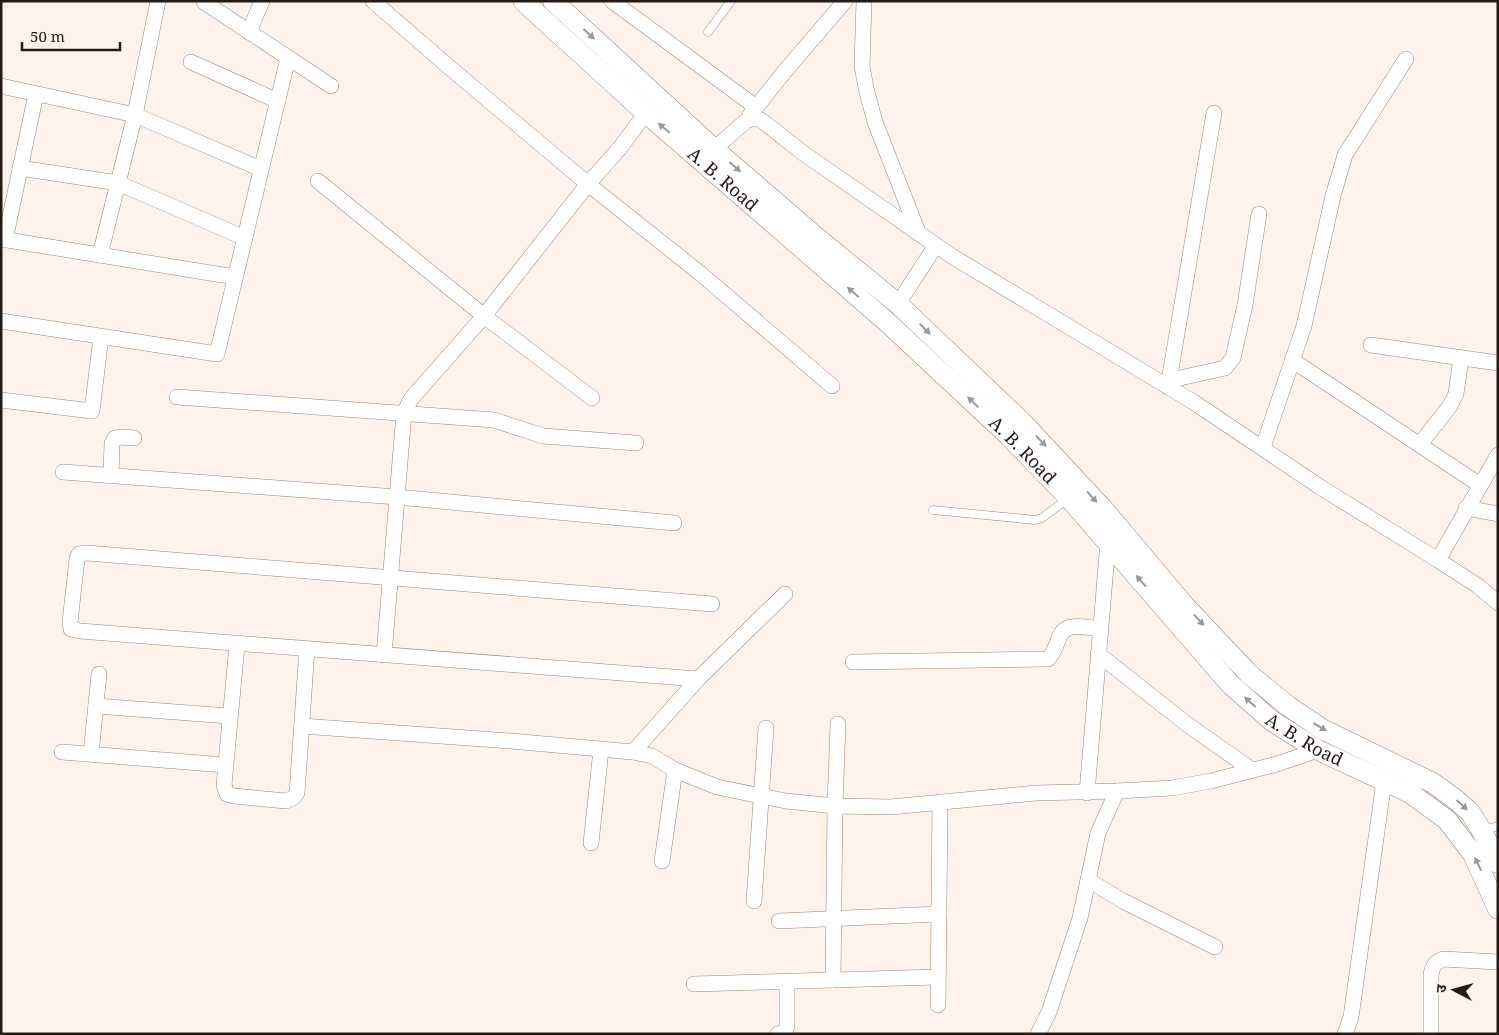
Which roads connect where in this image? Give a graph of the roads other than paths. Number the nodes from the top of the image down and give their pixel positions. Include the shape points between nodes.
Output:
1 (158, 1) edge
2 (262, 1) edge
3 (373, 1) edge
4 (523, 1) edge
5 (612, 1) edge
6 (731, 1) edge
7 (845, 1) edge
8 (864, 1) edge
9 (204, 2) edge
10 (559, 9) edge
11 (249, 32) junction
12 (708, 32) dead end
13 (288, 58) junction
14 (1406, 60) dead end
15 (192, 62) dead end
16 (1, 86) edge
17 (331, 86) dead end
18 (36, 94) junction
19 (278, 101) junction
20 (756, 107) junction
21 (646, 113) junction
22 (1214, 113) dead end
23 (135, 115) junction
24 (746, 120) junction
25 (708, 154) junction
26 (20, 168) junction
27 (262, 169) junction
28 (592, 178) junction
29 (318, 181) dead end
30 (118, 183) junction
31 (1259, 214) dead end
32 (918, 232) junction
33 (245, 238) junction
34 (3, 240) edge
35 (936, 245) junction
36 (100, 255) junction
37 (235, 277) junction
38 (898, 304) junction
39 (484, 316) junction
40 (1, 321) edge
41 (101, 337) junction
42 (1371, 345) dead end
43 (1462, 358) junction
44 (1292, 360) junction
45 (1498, 363) edge
46 (1170, 383) junction
47 (832, 386) dead end
48 (177, 397) dead end
49 (592, 398) dead end
50 (1, 400) edge
51 (404, 413) junction
52 (1015, 429) junction
53 (134, 438) dead end
54 (636, 443) dead end
55 (1420, 444) junction
56 (1263, 447) junction
57 (1496, 461) edge
58 (1053, 467) junction
59 (63, 472) dead end
60 (111, 476) junction
61 (1480, 484) junction
62 (397, 497) junction
63 (1069, 498) junction
64 (1466, 508) junction
65 (933, 510) dead end
66 (1498, 514) edge
67 (674, 523) dead end
68 (1108, 542) junction
69 (1438, 560) junction
70 (391, 578) junction
71 (785, 594) dead end
72 (1498, 603) edge
73 (712, 604) dead end
74 (1101, 630) junction
75 (237, 645) junction
76 (307, 648) junction
77 (1098, 654) junction
78 (384, 655) junction
79 (853, 662) dead end
80 (99, 674) dead end
81 (698, 679) junction
82 (96, 706) junction
83 (229, 716) junction
84 (838, 724) dead end
85 (302, 726) junction
86 (766, 728) dead end
87 (600, 750) junction
88 (1318, 750) junction
89 (62, 752) dead end
90 (633, 752) junction
91 (91, 754) junction
92 (225, 765) junction
93 (676, 770) junction
94 (1252, 770) junction
95 (1384, 781) junction
96 (1088, 792) junction
97 (1117, 792) junction
98 (760, 796) junction
99 (940, 802) junction
100 (835, 806) junction
101 (1490, 829) edge
102 (591, 843) dead end
103 (662, 861) dead end
104 (1498, 863) edge
105 (1088, 880) junction
106 (754, 901) dead end
107 (1498, 909) edge
108 (939, 914) junction
109 (834, 918) junction
110 (779, 921) dead end
111 (1215, 947) dead end
112 (1498, 962) edge
113 (938, 977) junction
114 (834, 980) junction
115 (787, 982) junction
116 (694, 984) dead end
117 (938, 1004) dead end
118 (778, 1034) edge
119 (1038, 1034) edge
120 (1345, 1034) edge
121 (1431, 1034) edge

1 - 23 street
2 - 11 street
3 - 28 street via 449,67
4 - 10 main road, A. B. Road
5 - 20 street
6 - 12 lane
7 - 20 street
8 - 32 street via 862,66 866,88 875,122
9 - 11 street
10 - 21 main road, A. B. Road
10 -> 25 main road, A. B. Road
11 - 13 street
13 - 17 street
13 - 19 street
14 - 44 street via 1345,155 1304,326
15 - 19 street
16 - 18 street
18 - 23 street
18 - 26 street
19 - 27 street
20 - 24 street
25 -> 21 main road, A. B. Road
21 - 28 street
22 - 46 street
23 - 27 street
23 - 30 street
24 - 25 street
24 - 32 street via 761,120
25 -> 38 main road, A. B. Road
52 -> 25 main road, A. B. Road via 718,176
26 - 30 street
26 - 34 street
27 - 33 street
28 - 39 street
28 - 47 street
29 - 39 street
30 - 33 street
30 - 36 street
31 - 46 street via 1234,358 1226,368
32 - 35 street
33 - 37 street
34 - 36 street
35 - 38 street
35 - 46 street
36 - 37 street
37 - 41 street via 217,354
38 -> 52 main road, A. B. Road
39 - 49 street
39 - 51 street via 417,390
40 - 41 street
41 - 50 street via 92,411
42 - 43 street
43 - 45 street
43 - 55 street via 1456,394
44 - 55 street
44 - 56 street
46 - 56 street
48 - 51 street
51 - 54 street via 494,420 543,436
51 - 62 street
52 - 58 main road, A. B. Road
53 - 60 street via 115,438
55 - 61 street
56 - 69 street via 1320,487
57 - 61 street
58 - 63 main road, A. B. Road
58 -> 101 main road, A. B. Road via 1104,510 1184,605 1249,674 1322,729 1433,783
59 - 60 street
60 - 62 street
61 - 64 street
62 - 67 street
62 - 70 street
63 - 65 lane via 1035,520
63 - 68 main road, A. B. Road
64 - 66 street
64 - 69 street
68 - 74 street
88 -> 68 main road, A. B. Road via 1272,722 1230,684
69 - 72 street
70 - 73 street
70 - 75 street via 87,553 80,554 77,559 71,629
70 - 78 street
71 - 81 street
74 - 77 street
74 - 79 street via 1065,628 1048,660
75 - 76 street
75 - 83 street
76 - 78 street
76 - 85 street
77 - 94 street via 1188,725
77 - 96 street
78 - 81 street
80 - 82 street
81 - 90 street
82 - 83 street
82 - 91 street
83 - 92 street
84 - 100 street
85 - 87 street
85 - 92 street via 297,793 293,798 286,801 227,794
86 - 98 street
87 - 90 street
87 - 102 street
88 - 94 street
88 - 95 main road, A. B. Road
89 - 91 street
90 - 93 street via 652,756
91 - 92 street
93 - 98 street via 717,787
93 - 103 street
94 - 97 street via 1172,788
107 -> 95 main road, A. B. Road via 1473,854 1447,820 1410,793
95 - 120 street via 1351,1017
96 - 97 street
96 - 99 street via 1036,793
97 - 105 street via 1098,833
98 - 100 street
98 - 106 street
99 - 100 street via 891,807
99 - 108 street
100 - 109 street
101 - 104 main road, A. B. Road
105 - 111 street
105 - 119 street via 1080,918 1049,1012
108 - 109 street
108 - 113 street
109 - 110 street
109 - 114 street
112 - 121 street via 1437,961 1432,974
113 - 114 street
113 - 117 street
114 - 115 street
115 - 116 street
115 - 118 street via 787,1026 785,1032

